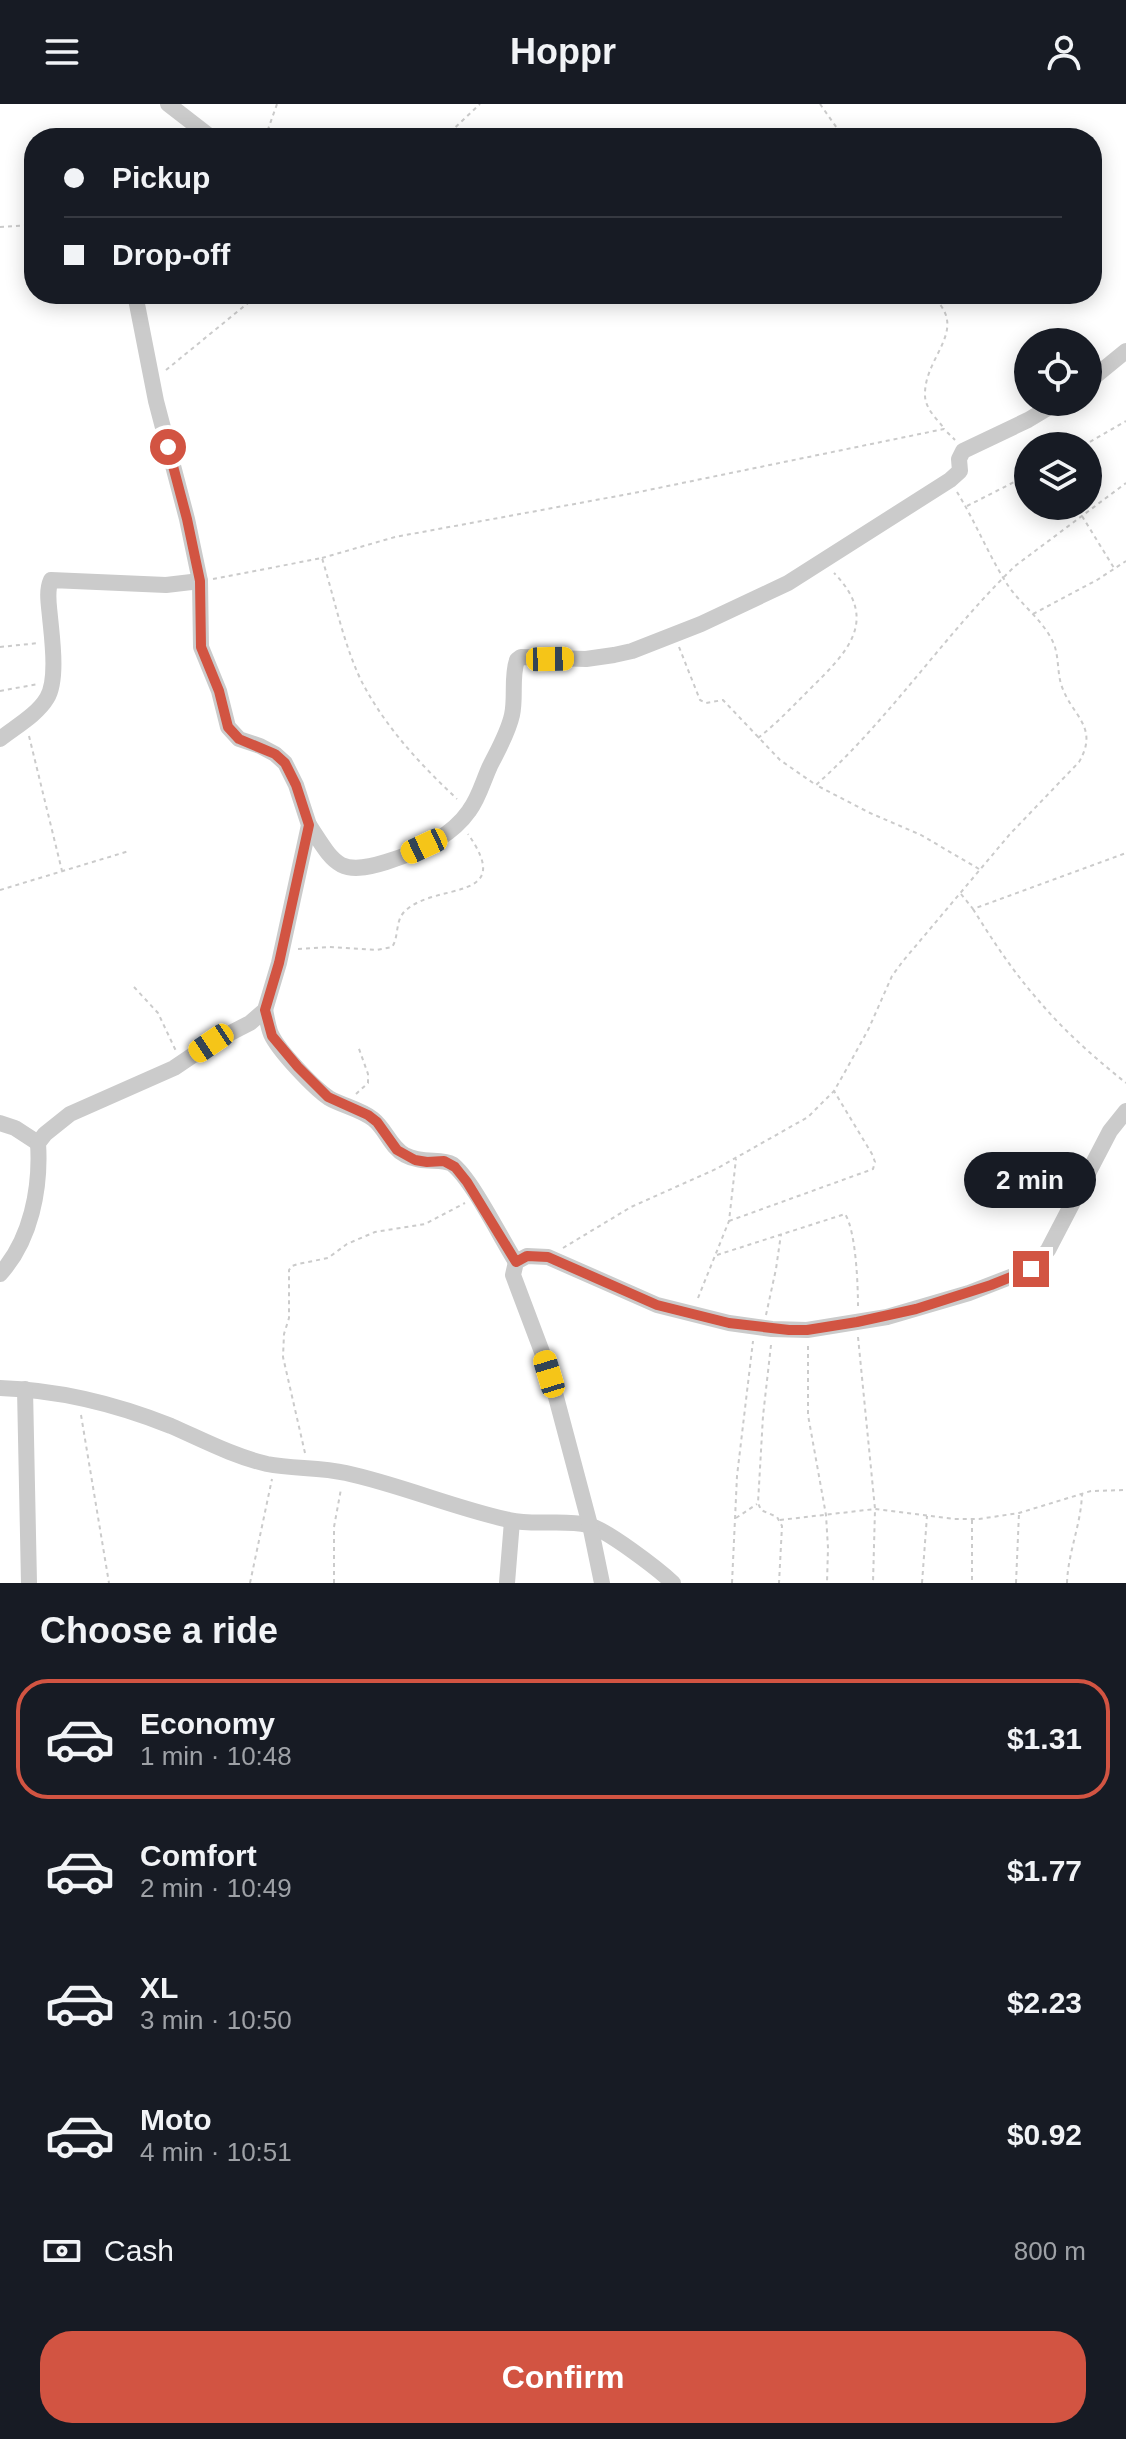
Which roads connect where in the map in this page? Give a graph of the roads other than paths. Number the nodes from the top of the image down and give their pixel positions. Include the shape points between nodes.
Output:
1 (168, 104) edge
2 (199, 128) edge
3 (137, 304) edge
4 (1126, 351) edge
5 (1102, 371) edge
6 (1035, 416) edge
7 (200, 581) junction
8 (0, 739) edge
9 (309, 825) junction
10 (265, 1010) junction
11 (1126, 1111) edge
12 (0, 1123) edge
13 (38, 1143) junction
14 (516, 1262) junction
15 (0, 1274) edge
16 (0, 1388) edge
17 (25, 1389) junction
18 (512, 1521) junction
19 (590, 1525) junction
20 (29, 1583) edge
21 (507, 1583) edge
22 (602, 1583) edge
23 (673, 1583) edge

1 - 2 street
3 - 7 street
4 - 5 street
6 - 9 street via 963,451 958,474 950,480 752,602 614,655 521,657 511,717 464,817 424,846 350,869 331,856
7 - 8 street via 166,585 51,580 49,695
7 - 9 street via 201,647 228,727 239,739 285,763
9 - 10 street
10 - 13 street via 154,1078 70,1114
10 - 14 street via 272,1036 316,1087 368,1115 405,1155 449,1162 460,1173
11 - 14 street via 1110,1131 1048,1250 1031,1269 916,1309 807,1330 763,1328 634,1297 548,1257 527,1256
12 - 13 street
13 - 15 street via 35,1200 20,1245
14 - 19 street via 513,1275 542,1352
16 - 17 street
17 - 18 street via 128,1410 225,1451 274,1465 346,1473
17 - 20 street
18 - 19 street
18 - 21 street
19 - 22 street
19 - 23 street

